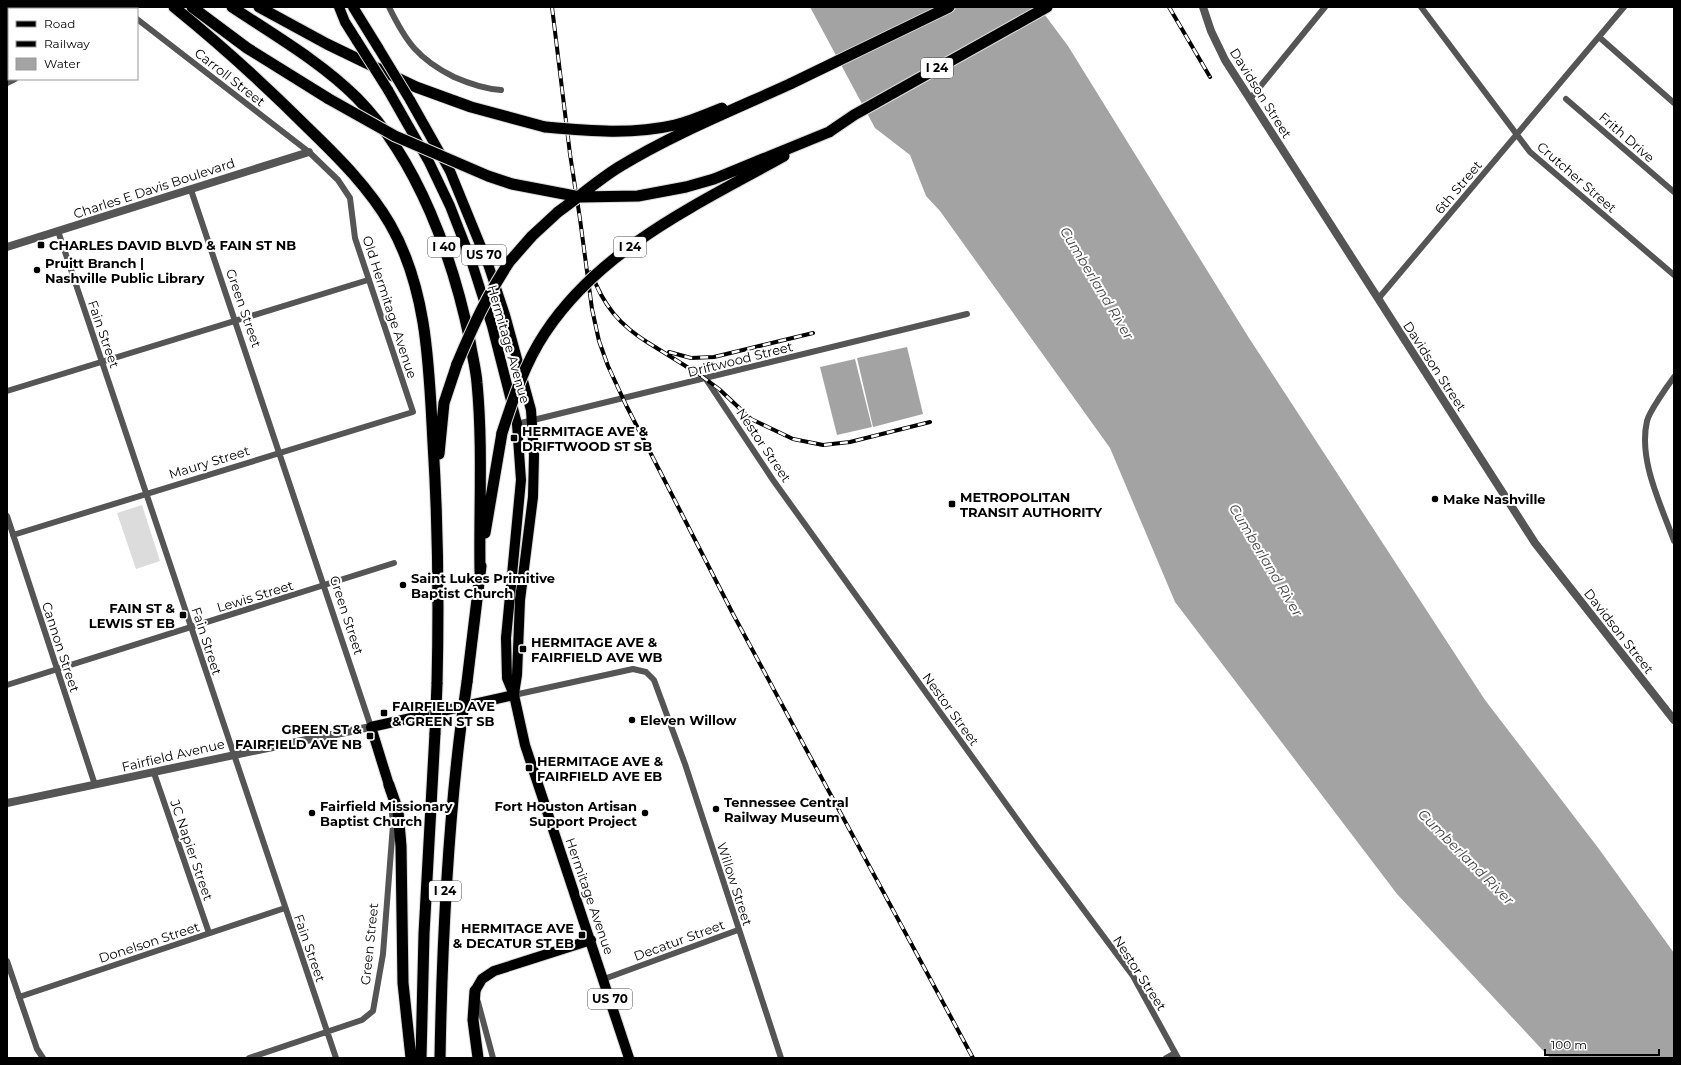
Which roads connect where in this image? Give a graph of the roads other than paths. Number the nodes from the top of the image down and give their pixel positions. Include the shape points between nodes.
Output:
1 (174, 7) edge
2 (192, 7) edge
3 (232, 7) edge
4 (259, 7) edge
5 (339, 7) edge
6 (353, 7) edge
7 (389, 7) edge
8 (948, 7) edge
9 (1047, 7) edge
10 (1203, 7) edge
11 (1325, 7) edge
12 (1421, 7) edge
13 (1624, 7) edge
14 (138, 21) edge
15 (1599, 37) junction
16 (790, 84) junction
17 (501, 90) dead end
18 (1250, 99) junction
19 (1566, 99) dead end
20 (1674, 103) edge
21 (829, 132) junction
22 (1517, 135) junction
23 (309, 152) junction
24 (191, 190) junction
25 (1674, 192) edge
26 (58, 231) junction
27 (7, 247) edge
28 (1674, 275) edge
29 (368, 280) junction
30 (1378, 299) junction
31 (967, 314) dead end
32 (235, 321) junction
33 (102, 361) junction
34 (1674, 377) edge
35 (706, 379) junction
36 (7, 391) edge
37 (412, 412) joint
38 (532, 420) junction
39 (517, 424) junction
40 (279, 452) junction
41 (146, 494) junction
42 (436, 505) junction
43 (7, 516) edge
44 (13, 535) junction
45 (1674, 541) edge
46 (394, 564) dead end
47 (480, 572) junction
48 (324, 587) junction
49 (191, 627) junction
50 (57, 669) junction
51 (648, 674) joint
52 (7, 685) edge
53 (514, 695) junction
54 (1674, 720) edge
55 (371, 727) junction
56 (233, 754) junction
57 (154, 773) junction
58 (95, 785) junction
59 (389, 785) junction
60 (7, 804) edge
61 (285, 908) junction
62 (738, 930) junction
63 (209, 934) junction
64 (591, 940) junction
65 (7, 961) edge
66 (604, 979) junction
67 (475, 991) junction
68 (19, 997) junction
69 (327, 1032) junction
70 (1176, 1056) edge
71 (43, 1058) edge
72 (249, 1058) edge
73 (336, 1058) edge
74 (410, 1058) edge
75 (421, 1058) edge
76 (440, 1058) edge
77 (478, 1058) edge
78 (493, 1058) edge
79 (629, 1058) edge
80 (781, 1058) edge
81 (1166, 1058) edge

1 - 42 highway via 234,58 341,161 371,196 390,224 408,262 420,304 429,371
2 - 21 highway, bridge via 248,48 328,99 396,136 512,184 580,197 638,196 714,179
3 - 47 highway, I 40 via 312,60 358,98 400,154 432,214 447,254 464,314 477,382 481,438
4 - 16 highway, bridge via 327,44 416,86 471,107 546,127 609,132 676,125
5 - 39 main road, Hermitage Avenue / US 70, bridge via 345,22 429,162 450,206 492,326
6 - 38 main road, Hermitage Avenue / US 70, bridge via 450,171 488,264 516,351
7 - 17 street via 401,31 424,60 481,88
8 - 16 highway, I 24
9 - 21 highway, I 24 via 854,115
10 - 18 street, Davidson Street via 1225,60
11 - 18 street
12 - 22 street, Crutcher Street
13 - 15 street, 6th Street
14 - 23 street, Carroll Street
15 - 20 street
15 - 22 street, 6th Street
16 - 42 highway, I 24, bridge via 679,135 621,166 558,212 510,261 490,290 473,324 444,403
18 - 30 street, Davidson Street
19 - 25 street, Frith Drive
21 - 47 highway, I 24, bridge via 691,207 637,241 569,300 544,334 517,387 502,433
22 - 28 street, Crutcher Street via 1530,152
22 - 30 street, 6th Street
23 - 24 street, Charles E Davis Boulevard
23 - 29 street, Old Hermitage Avenue via 338,180 350,198 355,238
24 - 26 street, Charles E Davis Boulevard
24 - 32 street, Green Street
26 - 27 street, Charles E Davis Boulevard
26 - 33 street, Fain Street
29 - 32 street
29 - 37 street, Old Hermitage Avenue
30 - 54 street, Davidson Street via 1535,543
31 - 35 street, Driftwood Street
32 - 33 street
32 - 40 street, Green Street
33 - 36 street
33 - 41 street, Fain Street
34 - 45 street via 1647,419 1645,435 1649,467
35 - 38 street, Driftwood Street
35 - 70 street, Nestor Street via 773,480 1132,976
37 - 40 street, Maury Street
38 - 39 street, Driftwood Street
38 - 53 main road, Hermitage Avenue / US 70 via 533,497 520,600
39 - 53 main road, Hermitage Avenue / US 70 via 521,480 506,638 507,678
40 - 41 street, Maury Street
40 - 48 street, Green Street
41 - 44 street, Maury Street
41 - 49 street, Fain Street
42 - 75 highway, I 24, bridge via 439,608 437,684 424,934
43 - 44 street, Cannon Street
44 - 50 street, Cannon Street
46 - 48 street, Lewis Street
47 - 76 highway, I 24, bridge via 452,794 445,896
48 - 49 street, Lewis Street
48 - 55 street, Green Street
49 - 50 street, Lewis Street
49 - 56 street, Fain Street
50 - 52 street, Lewis Street
50 - 58 street, Cannon Street
51 - 53 street, Fairfield Avenue via 633,669
51 - 62 street, Willow Street via 656,685 685,764
53 - 55 main road, Fairfield Avenue
53 - 64 main road, Hermitage Avenue / US 70 via 525,745
55 - 56 street, Fairfield Avenue
55 - 59 main road, Green Street
56 - 57 street, Fairfield Avenue
56 - 61 street, Fain Street
57 - 58 street, Fairfield Avenue
57 - 63 street, JC Napier Street
58 - 60 street, Fairfield Avenue
59 - 69 street, Green Street via 393,825 383,954 373,1011 362,1020
59 - 74 highway via 398,811 402,846 403,983
61 - 63 street, Donelson Street
61 - 69 street, Fain Street
62 - 66 street, Decatur Street
62 - 80 street, Willow Street
63 - 68 street, Donelson Street
64 - 66 main road, Hermitage Avenue / US 70
64 - 67 main road via 491,973 482,979
65 - 68 street
66 - 79 main road, Hermitage Avenue / US 70
67 - 77 highway via 473,1020
67 - 78 street
68 - 71 street via 36,1049
69 - 72 street
69 - 73 street, Fain Street
70 - 81 street

